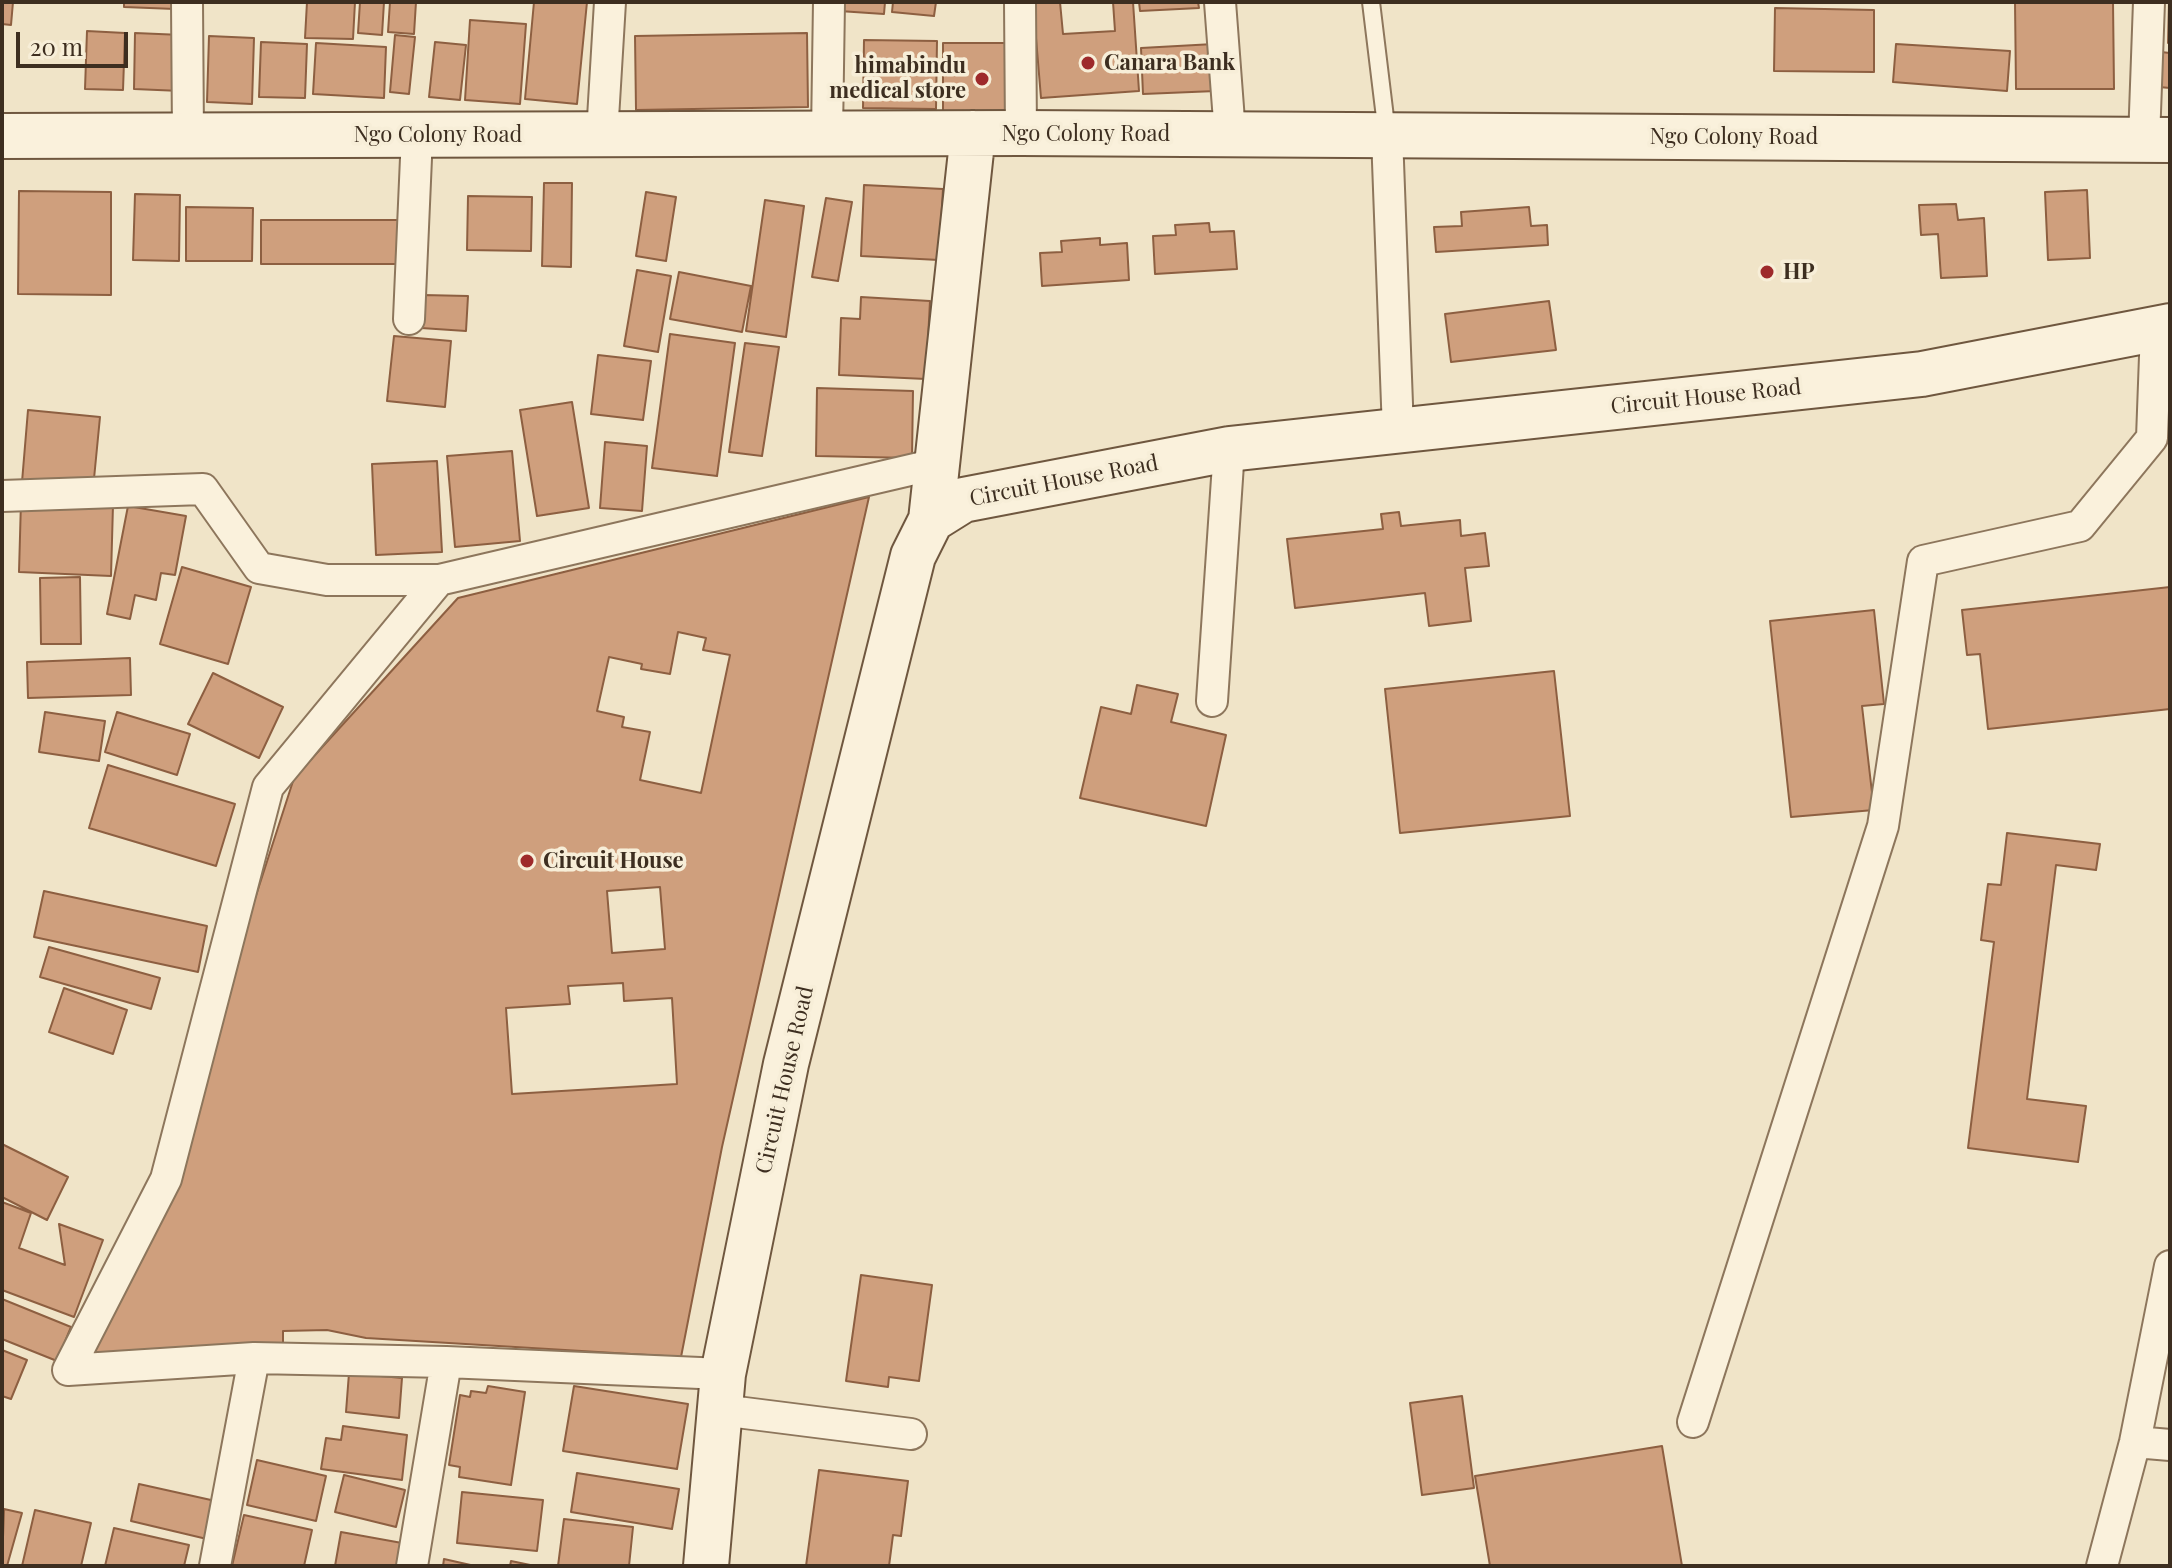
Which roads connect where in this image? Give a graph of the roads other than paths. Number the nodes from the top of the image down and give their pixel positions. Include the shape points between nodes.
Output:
1 (187, 2) edge
2 (610, 2) edge
3 (829, 2) edge
4 (1020, 2) edge
5 (1220, 2) edge
6 (1371, 2) edge
7 (2149, 2) edge
8 (827, 133) junction
9 (973, 133) junction
10 (1021, 133) junction
11 (1230, 134) junction
12 (417, 135) junction
13 (602, 135) junction
14 (1387, 135) junction
15 (2, 136) edge
16 (188, 136) junction
17 (2157, 140) edge
18 (409, 319) dead end
19 (2163, 327) edge
20 (1398, 431) junction
21 (1229, 449) junction
22 (936, 464) junction
23 (2, 496) edge
24 (931, 520) junction
25 (439, 580) junction
26 (1212, 701) dead end
27 (2170, 1266) edge
28 (254, 1358) junction
29 (446, 1362) junction
30 (722, 1392) junction
31 (1693, 1422) dead end
32 (911, 1434) dead end
33 (2135, 1442) junction
34 (2170, 1445) edge
35 (215, 1566) edge
36 (412, 1566) edge
37 (706, 1566) edge
38 (2102, 1566) edge

1 - 16 street
2 - 13 street
3 - 8 street
4 - 10 street
5 - 11 street
6 - 14 lane
7 - 17 street
8 - 9 street, Ngo Colony Road
8 - 13 street, Ngo Colony Road
9 - 10 street, Ngo Colony Road
9 - 22 street
10 - 11 street, Ngo Colony Road
11 - 14 street, Ngo Colony Road
12 - 13 street, Ngo Colony Road
12 - 16 street, Ngo Colony Road
12 - 18 street
14 - 17 street, Ngo Colony Road
14 - 20 street
15 - 16 street, Ngo Colony Road
19 - 20 street, Circuit House Road via 1922,374
19 - 31 street via 2152,438 2080,526 1923,561 1883,826
20 - 21 street, Circuit House Road
21 - 24 street, Circuit House Road via 963,500
21 - 26 street
22 - 24 street
22 - 25 street
23 - 25 street via 203,489 259,568 327,580
24 - 30 street, Circuit House Road via 913,556 786,1064
25 - 28 street via 268,787 166,1179 68,1370
27 - 33 street
28 - 29 street
28 - 35 street
29 - 30 street
29 - 36 street
30 - 32 street
30 - 37 street, Circuit House Road
33 - 34 street
33 - 38 street

